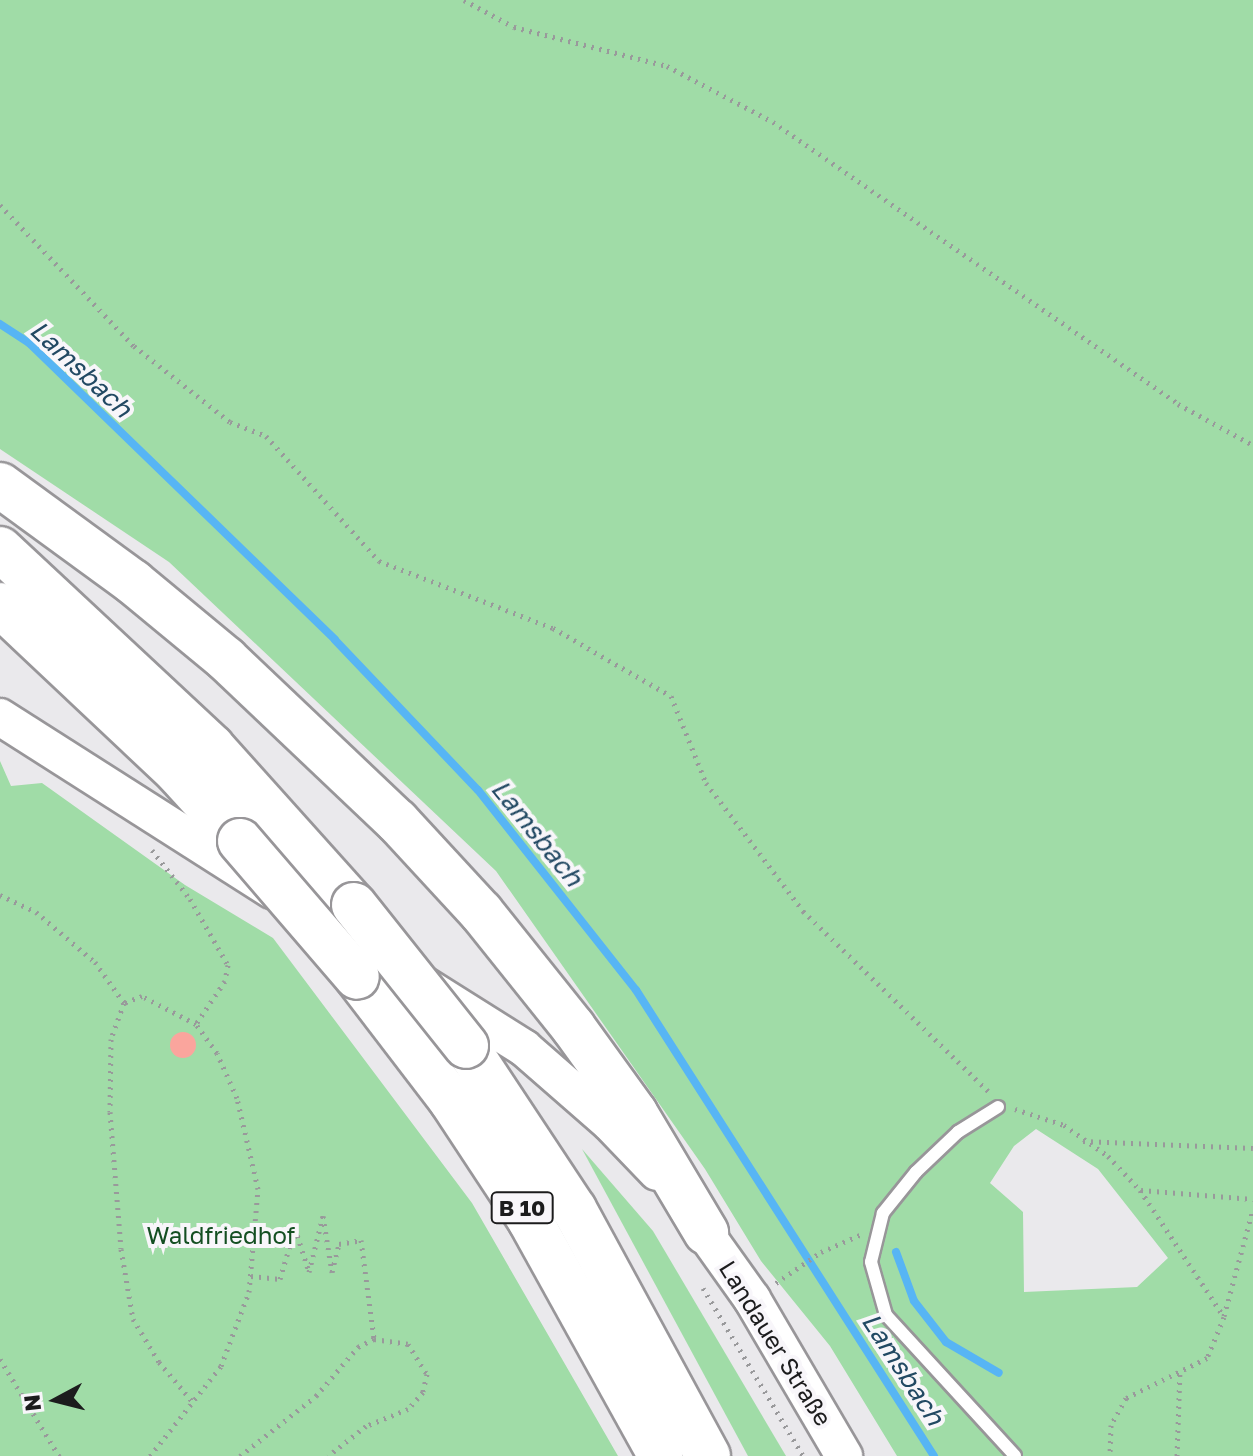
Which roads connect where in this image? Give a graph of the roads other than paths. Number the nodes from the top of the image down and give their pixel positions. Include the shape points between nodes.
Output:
1 (0, 485) edge
2 (0, 549) edge
3 (0, 605) edge
4 (0, 717) edge
5 (998, 1107) dead end
6 (706, 1232) junction
7 (661, 1456) edge
8 (708, 1456) edge
9 (844, 1456) edge
10 (1015, 1456) edge

1 - 6 highway via 133,582 226,659 397,821 481,912 573,1027 635,1113
2 - 8 highway, B 10, bridge via 212,747 354,905 466,1046 574,1209
3 - 7 highway, B 10, bridge via 178,773 357,977 451,1100 530,1220
4 - 6 main road, Landauer Straße via 524,1048 610,1123
5 - 10 lane via 958,1132 916,1172 876,1229 871,1262 886,1315
6 - 9 main road, Landauer Straße

